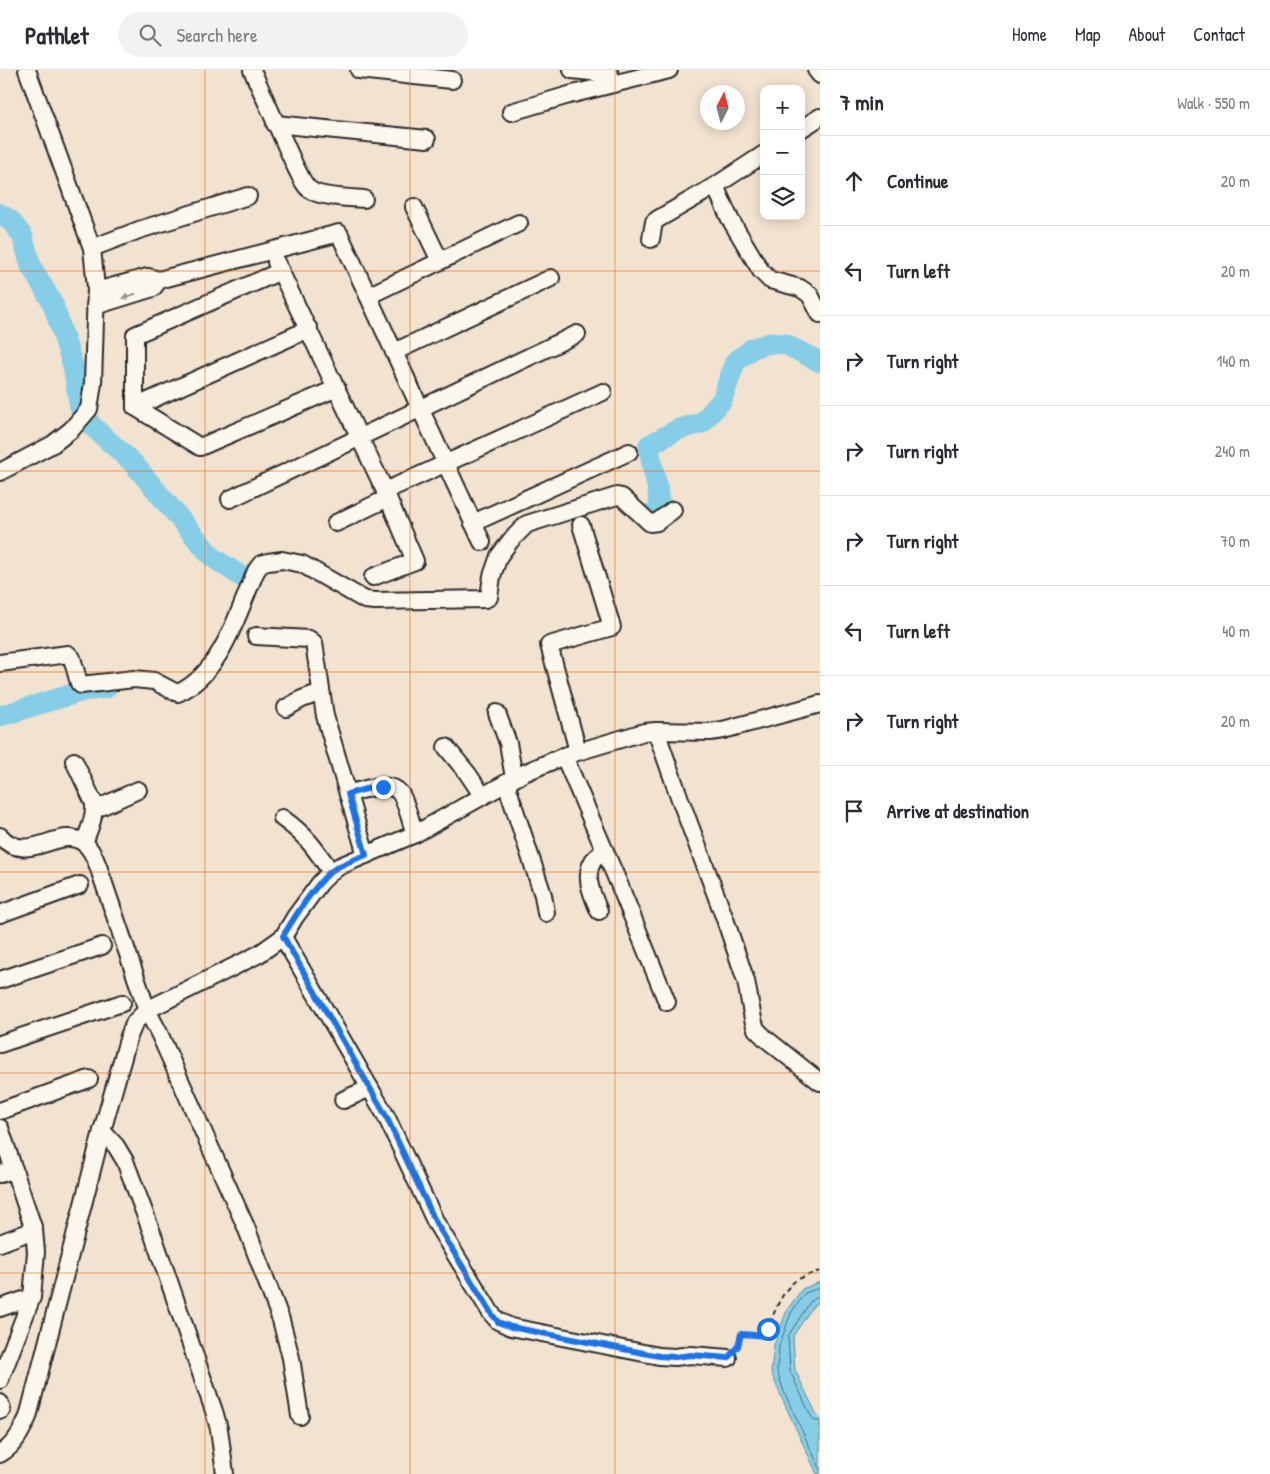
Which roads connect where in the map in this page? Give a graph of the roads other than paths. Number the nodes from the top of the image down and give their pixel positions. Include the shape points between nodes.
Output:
1 (27, 70) edge
2 (252, 70) edge
3 (359, 70) edge
4 (572, 70) edge
5 (669, 70) edge
6 (816, 70) edge
7 (610, 74) dead end
8 (820, 75) edge
9 (452, 80) dead end
10 (511, 112) dead end
11 (820, 117) edge
12 (276, 124) junction
13 (805, 127) edge
14 (427, 139) dead end
15 (760, 157) edge
16 (715, 186) junction
17 (248, 196) dead end
18 (364, 199) dead end
19 (414, 208) dead end
20 (519, 224) dead end
21 (651, 238) dead end
22 (92, 248) junction
23 (271, 250) junction
24 (440, 261) junction
25 (281, 271) junction
26 (551, 278) dead end
27 (368, 296) junction
28 (95, 298) junction
29 (820, 314) edge
30 (309, 329) junction
31 (577, 334) dead end
32 (394, 352) junction
33 (337, 388) junction
34 (602, 392) dead end
35 (135, 407) junction
36 (420, 409) junction
37 (360, 437) junction
38 (629, 452) dead end
39 (445, 464) junction
40 (0, 472) edge
41 (387, 494) junction
42 (230, 499) dead end
43 (673, 510) dead end
44 (336, 523) dead end
45 (473, 524) junction
46 (581, 525) dead end
47 (482, 542) dead end
48 (373, 577) dead end
49 (256, 636) dead end
50 (0, 663) edge
51 (321, 692) junction
52 (820, 704) edge
53 (286, 708) dead end
54 (497, 713) dead end
55 (656, 731) junction
56 (446, 747) dead end
57 (571, 754) junction
58 (74, 761) dead end
59 (510, 780) junction
60 (138, 790) dead end
61 (348, 794) junction
62 (482, 795) junction
63 (94, 810) junction
64 (282, 818) dead end
65 (415, 834) junction
66 (0, 836) edge
67 (84, 843) junction
68 (605, 851) junction
69 (366, 855) junction
70 (331, 872) junction
71 (80, 885) dead end
72 (599, 911) dead end
73 (0, 914) edge
74 (546, 914) dead end
75 (283, 936) junction
76 (102, 946) dead end
77 (0, 980) edge
78 (667, 1002) dead end
79 (122, 1003) dead end
80 (146, 1010) junction
81 (0, 1044) edge
82 (89, 1080) dead end
83 (820, 1082) edge
84 (370, 1088) junction
85 (342, 1100) dead end
86 (0, 1111) edge
87 (0, 1128) edge
88 (102, 1131) junction
89 (7, 1171) edge
90 (34, 1230) junction
91 (0, 1242) edge
92 (32, 1297) junction
93 (0, 1308) edge
94 (728, 1358) road end
95 (2, 1372) edge
96 (300, 1416) dead end
97 (0, 1454) edge
98 (225, 1474) edge

1 - 22 street
2 - 12 street
3 - 9 street
4 - 7 street
5 - 10 street
6 - 8 street
11 - 13 street
12 - 14 street
12 - 18 street via 310,191
15 - 16 street
16 - 21 street via 654,222
16 - 29 street via 730,219 761,271 770,280 806,292
17 - 22 street
19 - 24 street
20 - 24 street
22 - 28 street
23 - 25 street
23 - 27 street via 339,233
23 - 28 street via 159,280 148,277
24 - 27 street
25 - 30 street
25 - 35 street via 134,335
26 - 32 street
27 - 32 street
28 - 40 street via 93,383 89,409 71,430 52,444
30 - 33 street
30 - 35 street
31 - 36 street
32 - 36 street
33 - 35 street via 200,447
33 - 37 street
34 - 39 street
36 - 37 street
36 - 39 street
37 - 41 street
37 - 42 street
38 - 45 street
39 - 41 street
39 - 45 street
41 - 44 street
41 - 48 street via 416,561
43 - 50 street via 657,522 650,522 618,496 527,524 499,556 490,595 485,599 365,600 302,564 282,560 261,564 216,659 200,678 178,692 154,682 134,679 81,685 68,654
45 - 47 street
46 - 57 street via 612,627 549,644
49 - 51 street via 312,640
51 - 53 street
51 - 61 street
52 - 55 street via 723,730
54 - 59 street via 508,743
55 - 57 street via 635,734
55 - 83 street via 725,918 746,981 756,1029
56 - 62 street
57 - 59 street
57 - 68 street
58 - 63 street via 94,803
59 - 62 street
59 - 74 street
60 - 63 street
61 - 65 street via 373,787 394,788 400,792
61 - 69 street
62 - 65 street
63 - 67 street via 93,822
64 - 70 street via 300,831
65 - 69 street
66 - 67 street via 14,847 25,848 68,838
67 - 80 street via 98,866
68 - 72 street via 593,860 588,877
68 - 78 street
69 - 70 street
70 - 75 street
71 - 73 street
75 - 80 street via 259,954
75 - 84 street
76 - 77 street
79 - 81 street
80 - 88 street via 135,1022 129,1036
80 - 96 street via 246,1228 267,1283 291,1358
82 - 86 street
84 - 85 street
84 - 94 street via 436,1223 498,1322 659,1356
87 - 89 street
88 - 97 street via 28,1417 18,1437
88 - 98 street via 124,1161 154,1238 214,1410
89 - 90 street
90 - 91 street
90 - 92 street via 36,1252
92 - 93 street
92 - 95 street

